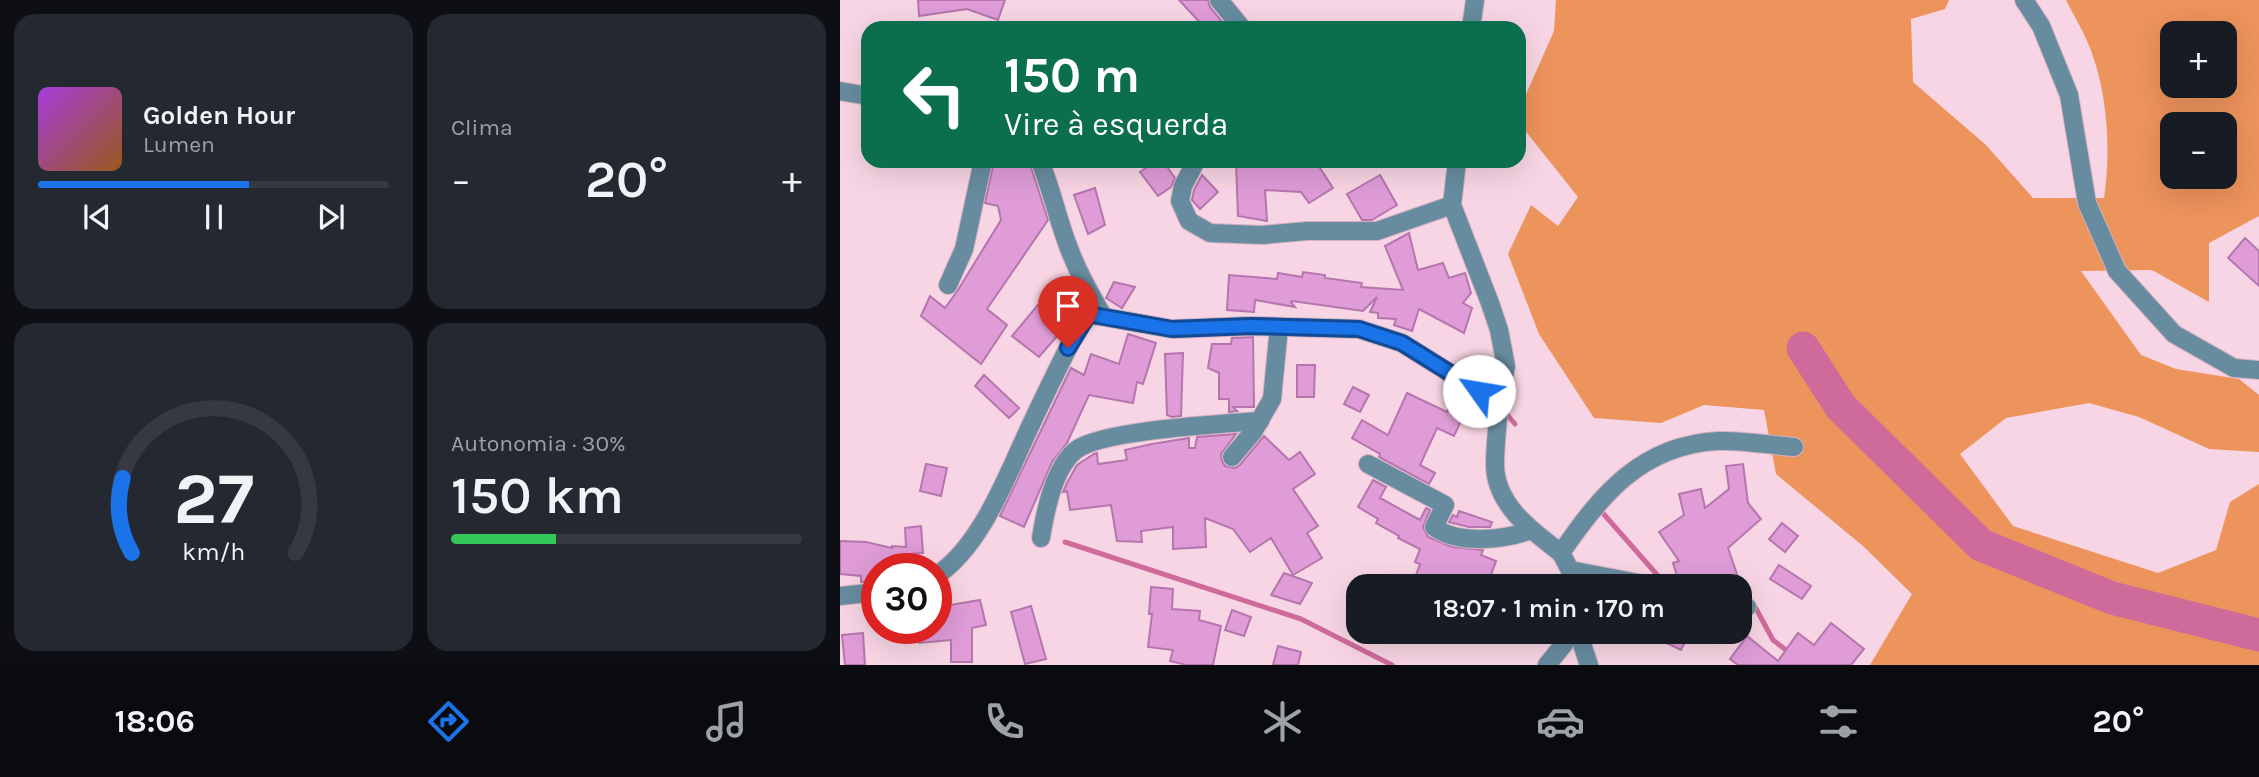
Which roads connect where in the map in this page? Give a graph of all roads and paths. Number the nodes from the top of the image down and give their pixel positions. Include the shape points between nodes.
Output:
1 (1219, 0) edge
2 (1475, 0) edge
3 (2024, 0) edge
4 (1236, 21) edge
5 (1472, 21) edge
6 (840, 91) edge
7 (861, 95) edge
8 (981, 168) edge
9 (1043, 168) edge
10 (1192, 168) edge
11 (1456, 168) edge
12 (1452, 205) junction
13 (948, 285) dead end
14 (1103, 316) junction
15 (1279, 327) junction
16 (2259, 370) edge
17 (1499, 404) junction
18 (1260, 421) junction
19 (1794, 447) dead end
20 (1232, 457) dead end
21 (1368, 464) dead end
22 (1531, 530) junction
23 (1041, 538) dead end
24 (1561, 552) junction
25 (952, 564) edge
26 (1569, 574) edge
27 (861, 594) edge
28 (840, 596) edge
29 (1564, 644) edge
30 (1582, 644) edge
31 (1547, 665) edge
32 (1589, 665) edge

1 - 4 street
2 - 5 street
3 - 16 street via 2041,26 2069,95 2087,203 2117,271 2174,334 2234,368
6 - 7 street
8 - 13 street via 964,249
9 - 14 street via 1080,275
10 - 12 street via 1180,201 1189,221 1210,233 1377,231
11 - 12 street
12 - 17 street via 1499,330 1506,366
14 - 15 street via 1172,329
14 - 25 street via 1087,317 1078,328 1004,483 964,552
15 - 17 street via 1359,329 1381,335 1402,343
15 - 18 street via 1272,399
17 - 22 street via 1495,466 1499,485 1509,507
18 - 20 street
18 - 23 street via 1127,435 1075,451 1047,504
19 - 24 street via 1721,441 1671,449 1634,468 1582,522
21 - 22 street via 1445,505 1434,527 1446,536 1511,538
22 - 24 street
24 - 26 street
27 - 28 street
29 - 31 street
30 - 32 street

